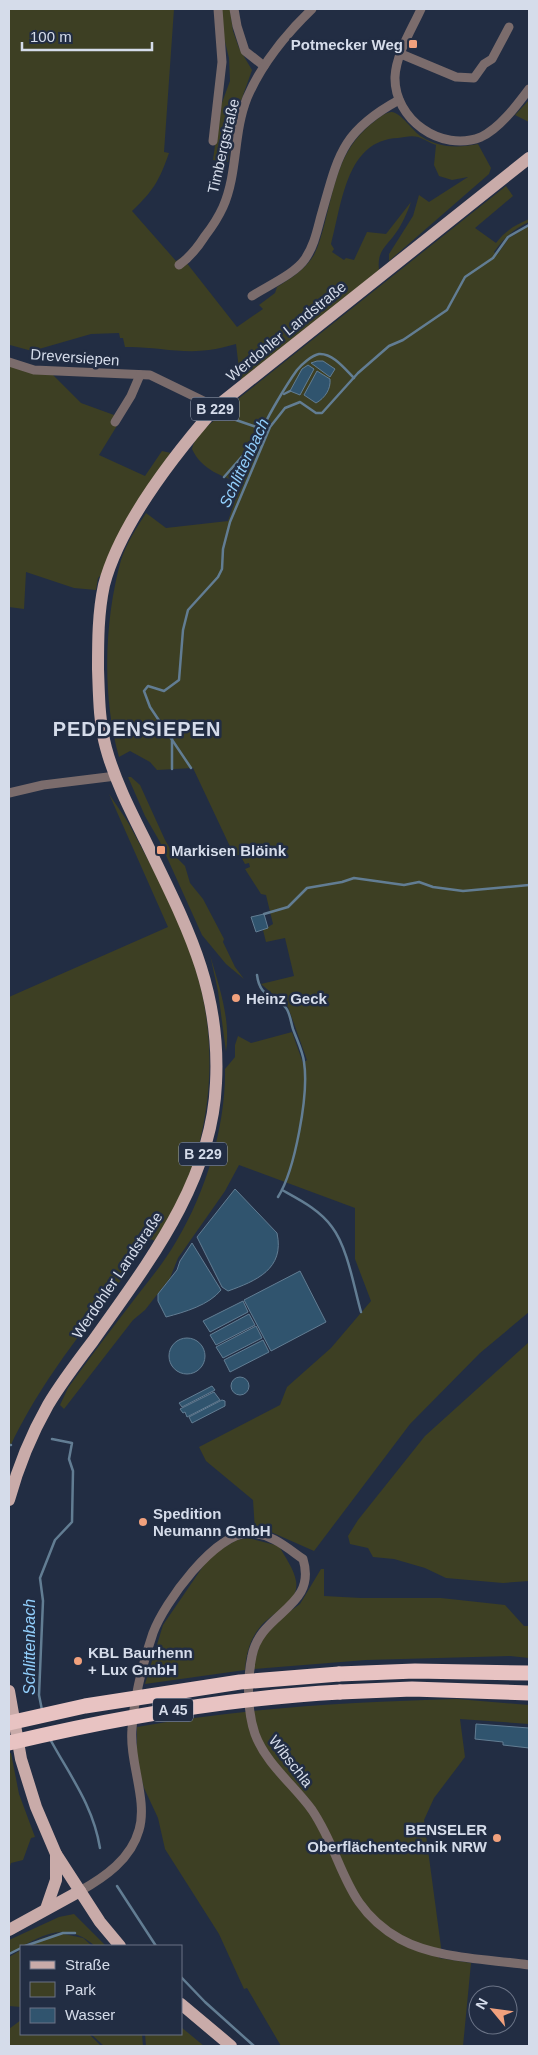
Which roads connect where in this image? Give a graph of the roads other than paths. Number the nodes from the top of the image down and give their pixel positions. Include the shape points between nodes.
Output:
1 (218, 9) edge
2 (234, 9) edge
3 (312, 9) edge
4 (420, 9) edge
5 (509, 27) dead end
6 (401, 54) junction
7 (264, 66) junction
8 (529, 89) edge
9 (399, 100) junction
10 (213, 142) dead end
11 (529, 158) edge
12 (179, 265) dead end
13 (252, 296) dead end
14 (9, 362) edge
15 (140, 375) junction
16 (216, 407) junction
17 (115, 422) dead end
18 (116, 776) junction
19 (9, 793) edge
20 (9, 1500) edge
21 (529, 1673) edge
22 (9, 1691) edge
23 (529, 1693) edge
24 (9, 1723) edge
25 (9, 1743) edge
26 (56, 1854) junction
27 (80, 1891) junction
28 (46, 1909) junction
29 (9, 1930) edge
30 (119, 1945) edge
31 (529, 1965) edge
32 (182, 2005) edge
33 (231, 2046) edge

1 - 10 street, Timbergstraße via 222,62
2 - 7 street via 245,51
3 - 7 street, Timbergstraße via 276,47
4 - 6 street
5 - 6 street via 492,59 474,78 456,77
6 - 9 street via 395,78
7 - 12 street, Timbergstraße via 247,99 223,206 202,241
8 - 9 street via 495,127 481,136 461,140 431,135 414,122
9 - 13 street via 365,123 341,150 314,241 305,260
11 - 16 main road, Werdohler Landstraße / B 229
14 - 15 street, Dreversiepen via 34,370
15 - 16 street, Dreversiepen via 150,375
15 - 17 street, Dreversiepen
16 - 18 main road, Werdohler Landstraße / B 229 via 185,442 133,519 105,583 99,617 100,714
18 - 19 street via 43,785
18 - 20 main road, Werdohler Landstraße / B 229 via 177,903 203,968 216,1038 216,1086 206,1144 174,1221 140,1276 48,1405 34,1431
21 - 24 highway, A 45, bridge via 415,1671 240,1682 85,1706
22 - 26 main road via 21,1758 36,1807
23 - 25 highway, A 45, bridge via 412,1689 216,1702 95,1723
26 - 27 main road
26 - 28 main road via 56,1880
27 - 28 main road
27 - 30 main road
27 - 31 street, Wibschla via 102,1878 130,1852 140,1828 142,1814 131,1748 132,1727 138,1684 154,1632 206,1555 232,1537 255,1534 282,1543 304,1559 306,1572 298,1598 265,1627 256,1640 249,1669 253,1728 265,1754 319,1821 354,1896 380,1925 416,1946
28 - 29 main road
32 - 33 main road

